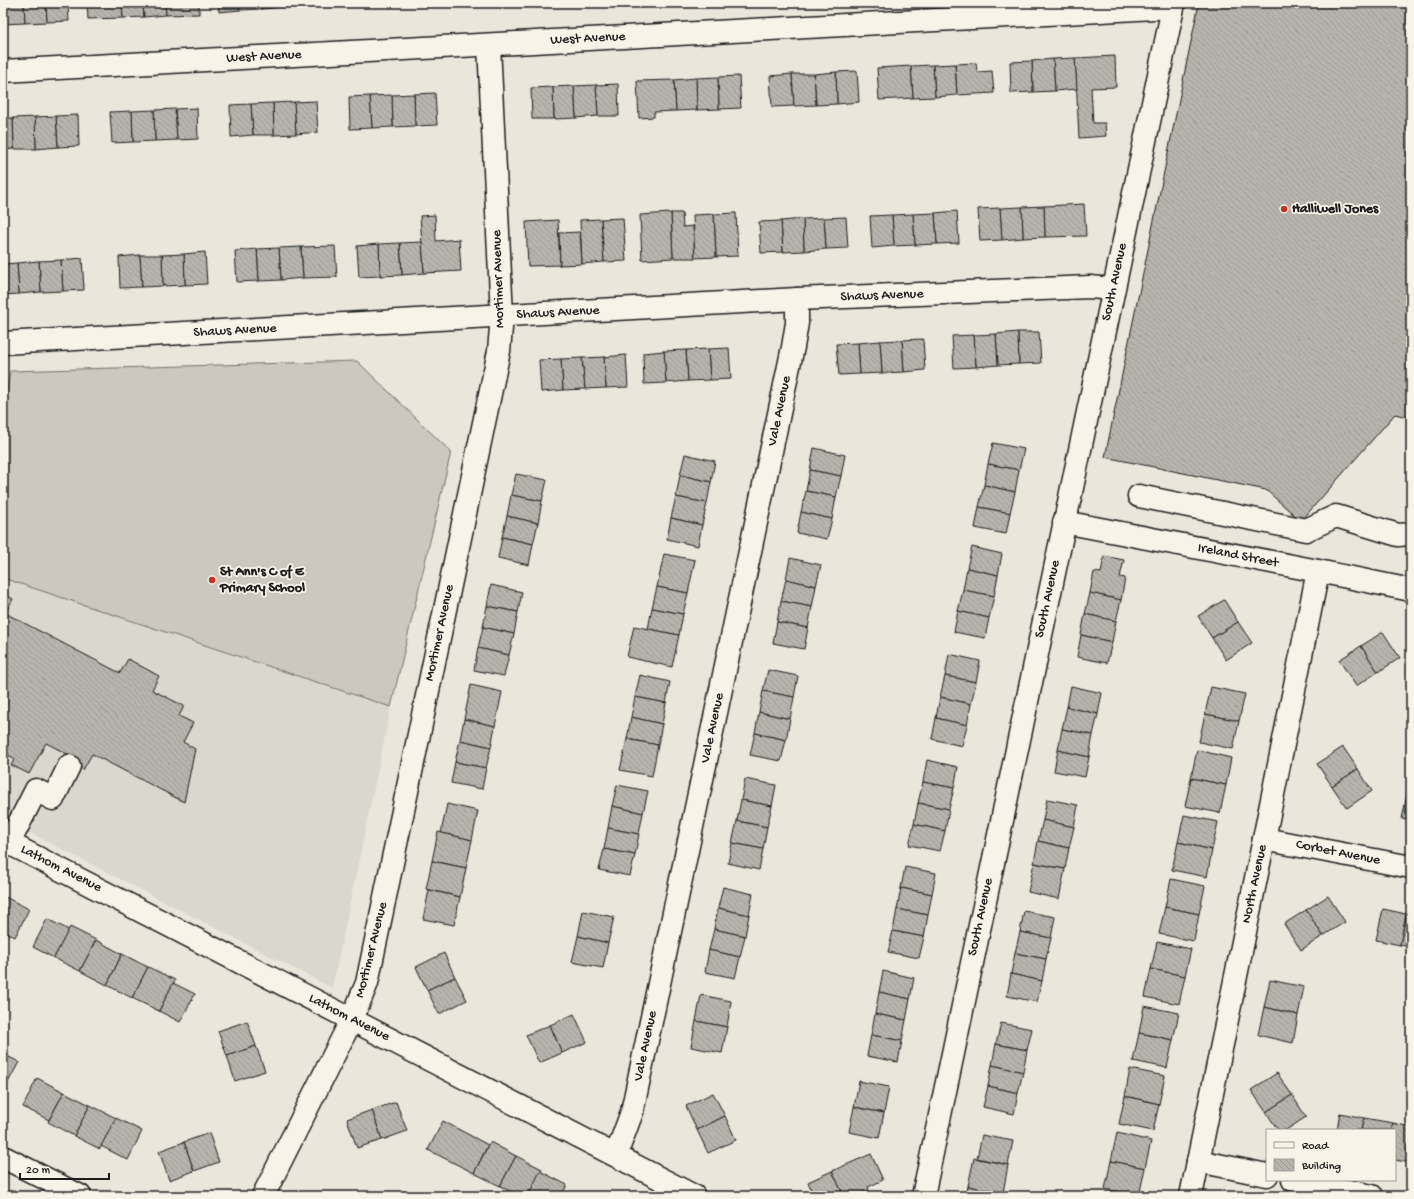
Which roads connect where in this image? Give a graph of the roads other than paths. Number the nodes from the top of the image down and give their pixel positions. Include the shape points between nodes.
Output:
1 (1173, 5) edge
2 (489, 44) junction
3 (3, 71) edge
4 (1113, 289) junction
5 (797, 299) junction
6 (502, 316) junction
7 (3, 343) edge
8 (1139, 496) dead end
9 (1064, 522) junction
10 (1411, 534) edge
11 (1318, 571) junction
12 (1411, 590) edge
13 (69, 766) dead end
14 (1264, 839) junction
15 (6, 841) edge
16 (1411, 867) edge
17 (352, 1019) junction
18 (616, 1155) junction
19 (3, 1157) edge
20 (1198, 1161) junction
21 (1266, 1175) edge
22 (1298, 1181) edge
23 (80, 1196) edge
24 (263, 1196) edge
25 (694, 1196) edge
26 (923, 1196) edge
27 (1191, 1196) edge
28 (1372, 1196) edge

1 - 2 street, West Avenue
1 - 4 street, South Avenue
2 - 3 street, West Avenue
2 - 6 street, Mortimer Avenue
4 - 5 street, Shaws Avenue via 1090,287
4 - 9 street, South Avenue
5 - 6 street, Shaws Avenue
5 - 18 street, Vale Avenue via 794,347 632,1112
6 - 7 street, Shaws Avenue
6 - 17 street, Mortimer Avenue via 499,351 371,966
8 - 10 street via 1306,530 1336,516 1398,535
9 - 11 street, Ireland Street
9 - 26 street, South Avenue
11 - 12 street, Ireland Street
11 - 14 street, North Avenue
13 - 15 street via 53,798 36,790
14 - 16 street, Corbet Avenue
14 - 20 street, North Avenue
15 - 17 street, Lathom Avenue
17 - 18 street, Lathom Avenue
17 - 24 street, Mortimer Avenue
18 - 25 street, Lathom Avenue
19 - 23 street
20 - 21 street
20 - 27 street, North Avenue
22 - 28 street

